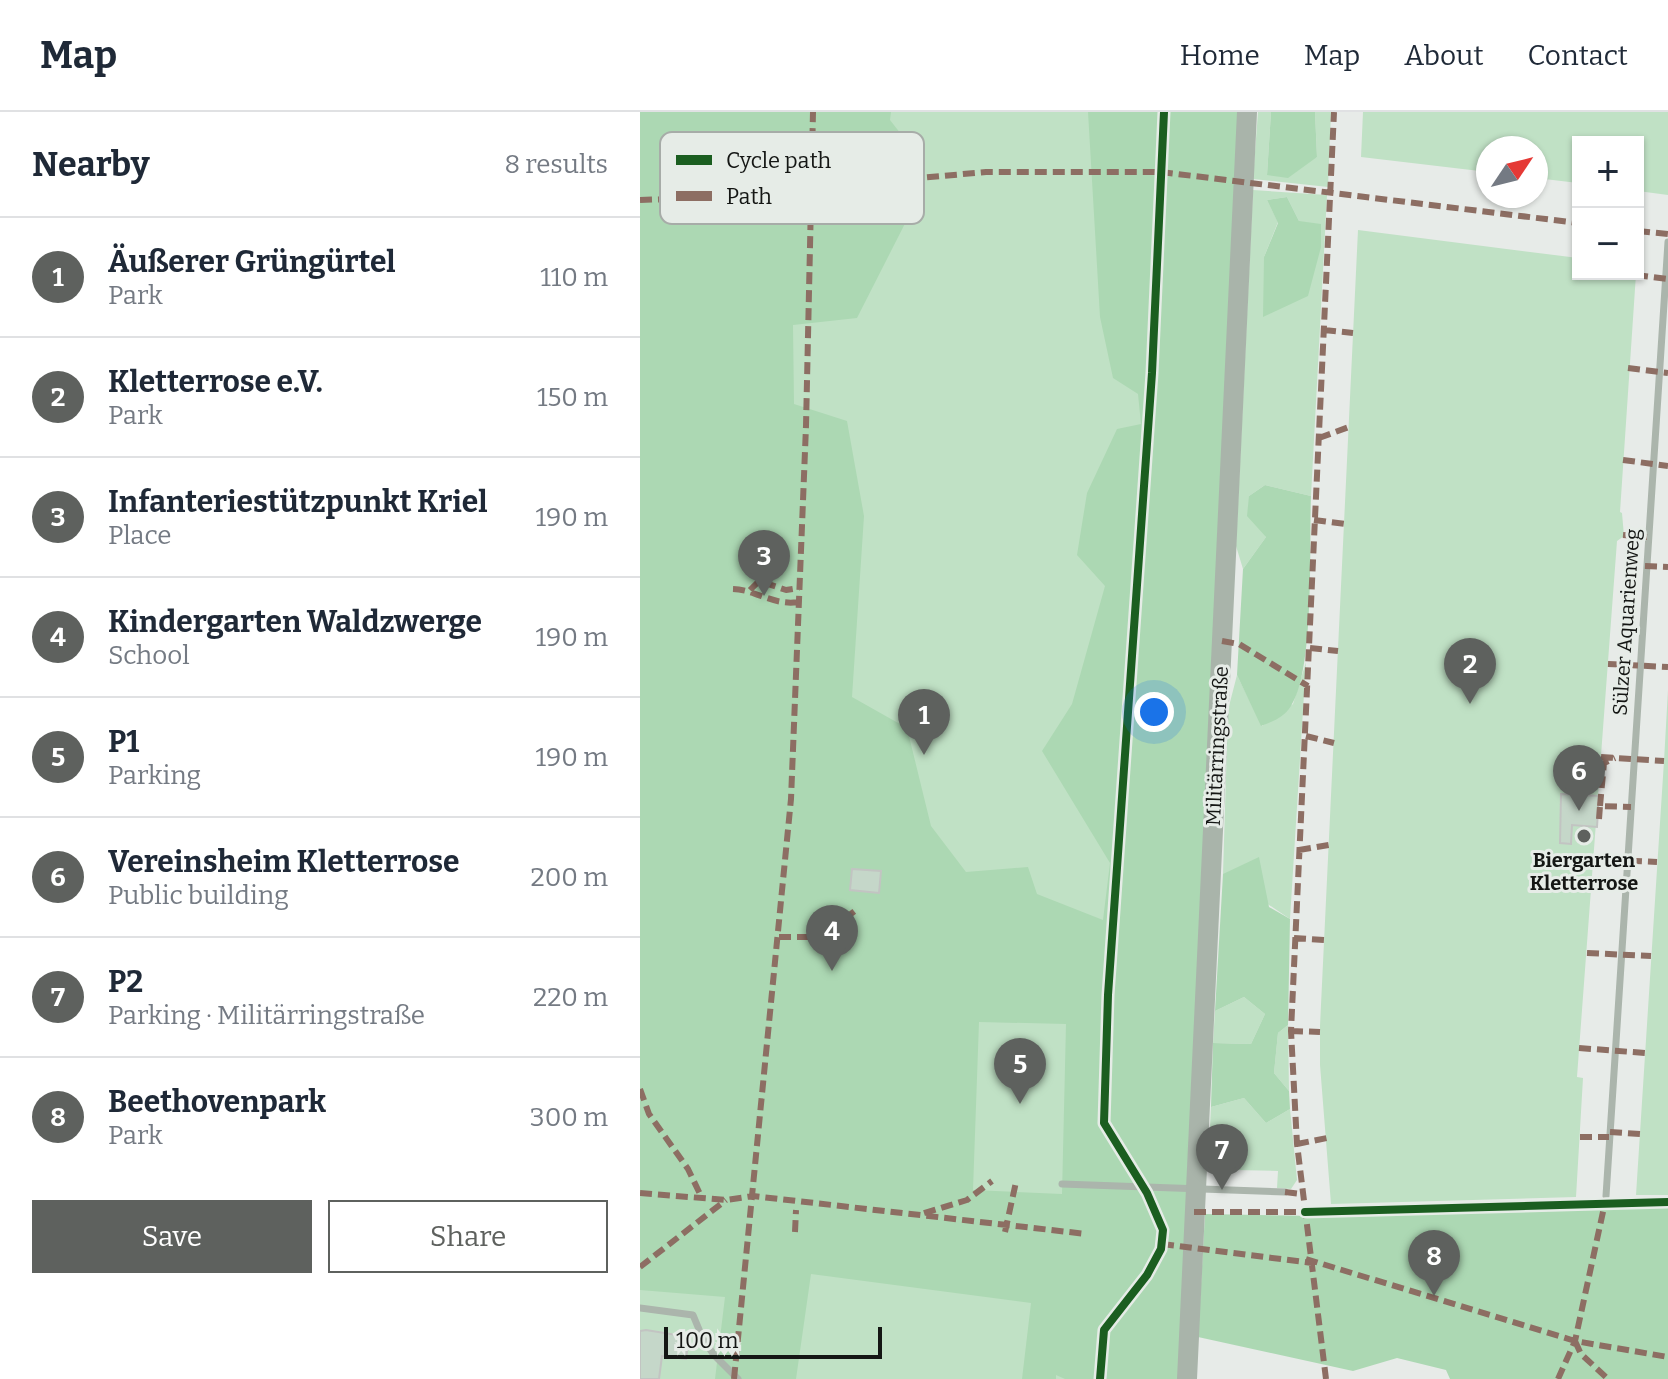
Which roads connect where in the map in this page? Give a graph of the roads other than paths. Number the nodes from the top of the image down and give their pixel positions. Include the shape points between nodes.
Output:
1 (1247, 112) edge
2 (1668, 242) edge
3 (1062, 1184) dead end
4 (1196, 1189) junction
5 (1285, 1192) dead end
6 (1606, 1196) dead end
7 (640, 1308) edge
8 (738, 1379) edge
9 (1187, 1379) edge

1 - 4 main road, Militärringstraße
2 - 6 lane, Sülzer Aquarienweg
3 - 4 lane
4 - 5 lane
4 - 9 main road, Militärringstraße
7 - 8 lane via 693,1315 716,1359

